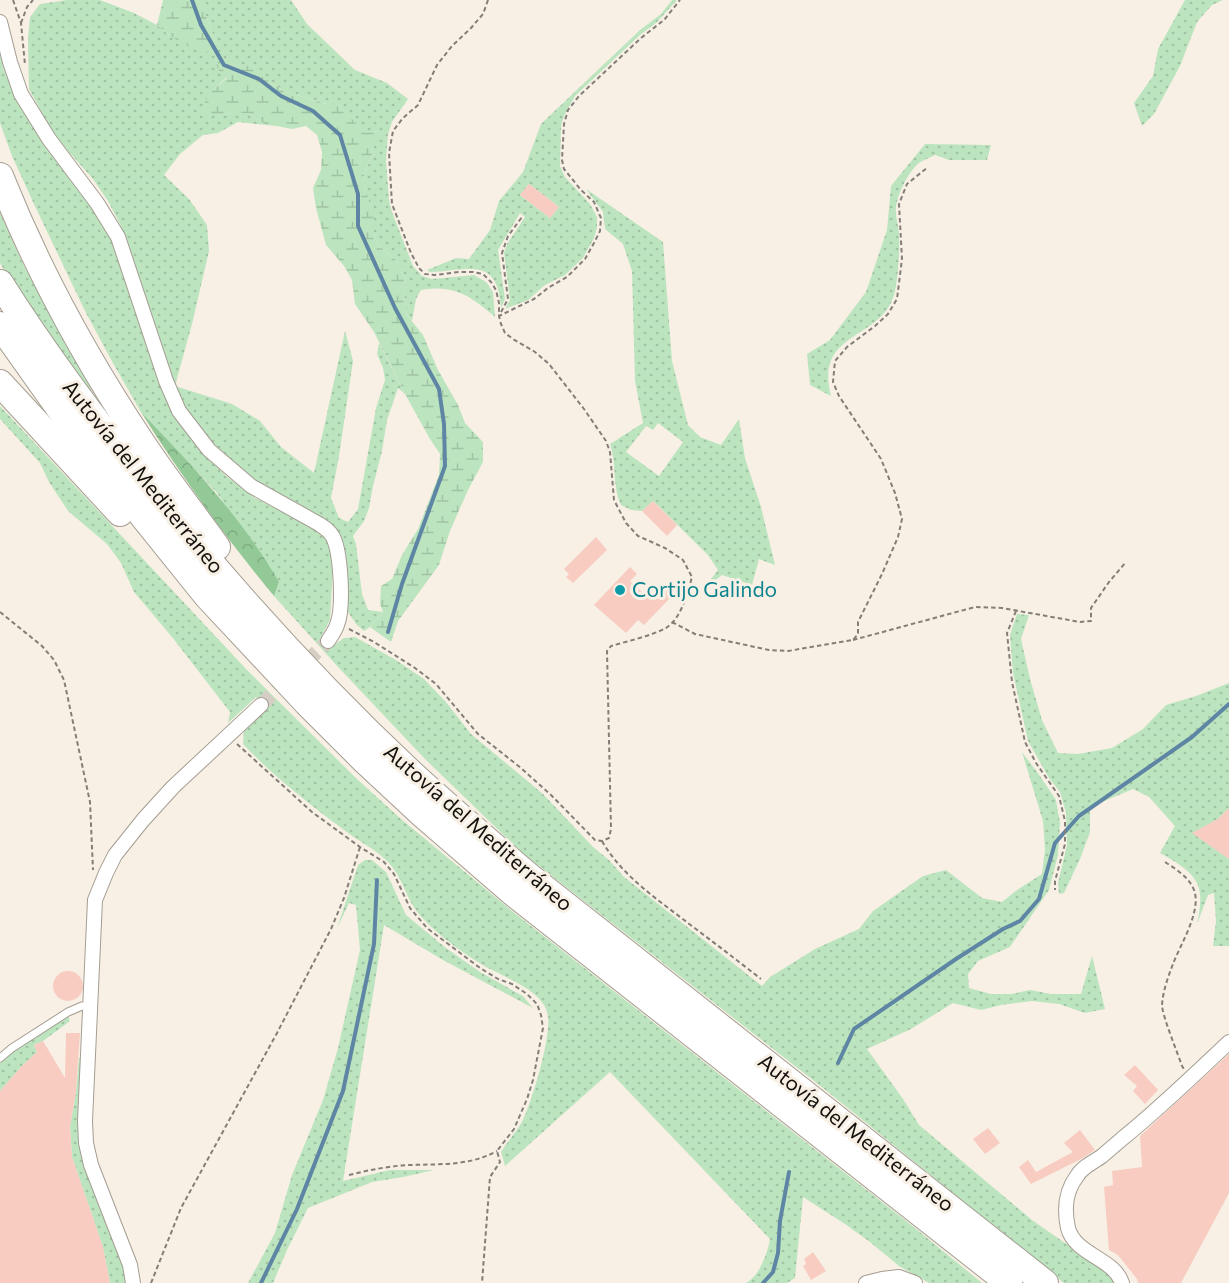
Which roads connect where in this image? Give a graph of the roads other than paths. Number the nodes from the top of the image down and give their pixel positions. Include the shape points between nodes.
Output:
1 (0, 22) edge
2 (0, 176) edge
3 (0, 283) edge
4 (0, 325) edge
5 (0, 383) edge
6 (207, 596) junction
7 (328, 641) tunnel mouth
8 (317, 681) junction
9 (261, 705) tunnel mouth
10 (91, 1005) junction
11 (1229, 1042) edge
12 (0, 1058) edge
13 (133, 1283) edge
14 (866, 1283) edge
15 (915, 1283) edge
16 (1009, 1283) edge
17 (1045, 1283) edge
18 (1122, 1283) edge

1 - 7 street via 21,94 118,237 179,411 208,450 229,468 251,486 319,524 334,538 340,567 340,598 338,624
2 - 8 highway via 53,292 142,443 217,547 303,651
3 - 8 highway, Autovía del Mediterráneo via 102,430 203,555
4 - 6 highway, Autovía del Mediterráneo via 83,442
5 - 6 highway via 165,561
6 - 16 highway, Autovía del Mediterráneo via 365,760 512,892
8 - 17 highway, Autovía del Mediterráneo via 410,772 530,877
9 - 10 street via 173,787 115,855 95,900
10 - 12 lane via 68,1012
10 - 13 street via 86,1143
11 - 18 street via 1154,1113 1078,1173 1070,1187 1065,1201 1069,1231 1080,1246 1107,1264
14 - 15 street via 899,1276

